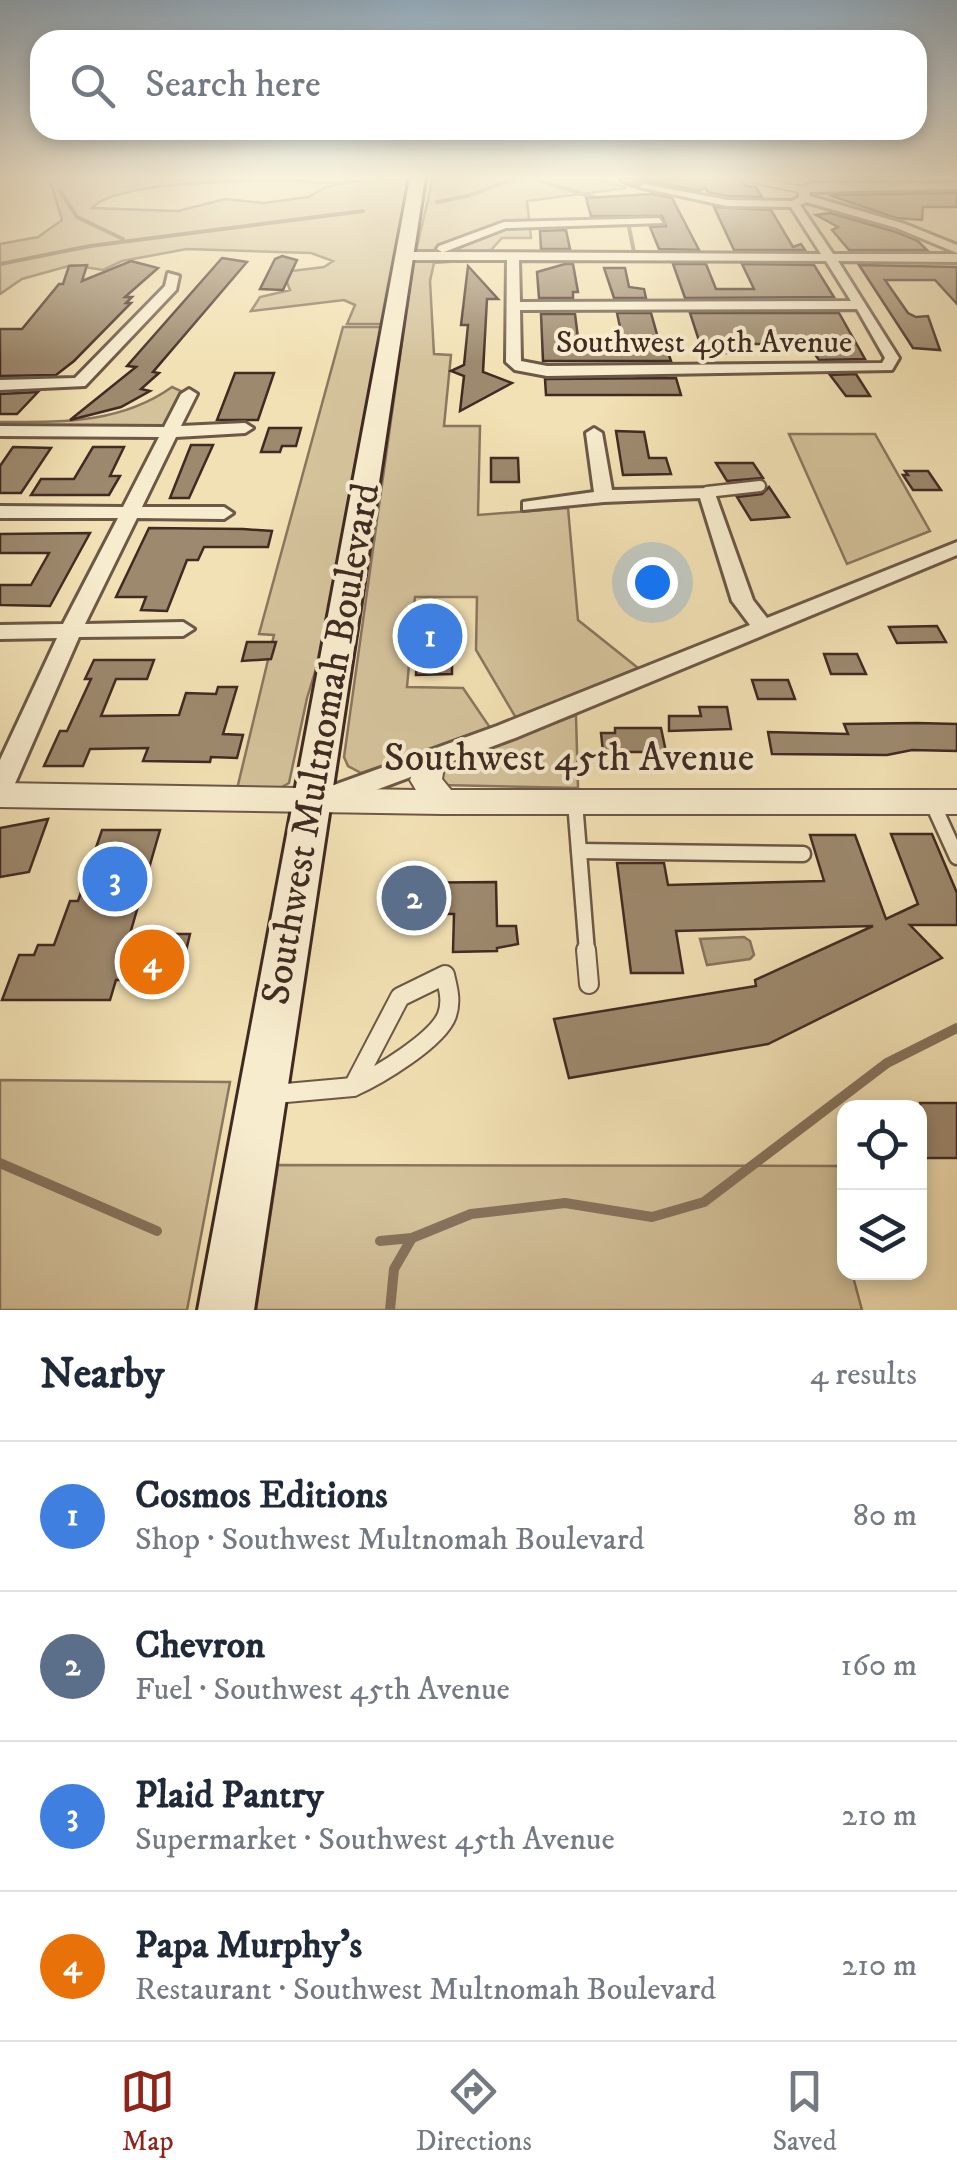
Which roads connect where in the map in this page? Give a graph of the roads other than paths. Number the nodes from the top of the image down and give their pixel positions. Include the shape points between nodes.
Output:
1 (416, 239) edge
2 (463, 239) edge
3 (819, 239) edge
4 (932, 239) edge
5 (957, 249) edge
6 (415, 256) junction
7 (513, 256) junction
8 (828, 258) junction
9 (957, 258) edge
10 (173, 276) dead end
11 (861, 305) junction
12 (513, 306) junction
13 (0, 385) edge
14 (189, 394) dead end
15 (246, 428) dead end
16 (170, 430) junction
17 (0, 431) edge
18 (594, 432) dead end
19 (760, 486) dead end
20 (707, 492) junction
21 (604, 496) junction
22 (530, 506) dead end
23 (0, 512) edge
24 (130, 513) junction
25 (224, 513) dead end
26 (957, 548) edge
27 (183, 629) dead end
28 (764, 629) junction
29 (71, 631) junction
30 (0, 632) edge
31 (430, 762) junction
32 (0, 791) edge
33 (314, 800) junction
34 (442, 802) junction
35 (575, 802) junction
36 (944, 802) edge
37 (579, 851) junction
38 (803, 854) dead end
39 (957, 857) edge
40 (588, 984) dead end
41 (353, 1087) junction
42 (263, 1096) junction
43 (226, 1310) edge

1 - 6 main road, Southwest Multnomah Boulevard
2 - 6 street
3 - 8 street
4 - 5 street
6 - 7 street
6 - 33 main road, Southwest Multnomah Boulevard
7 - 8 street
7 - 12 street
8 - 9 street
8 - 11 street
10 - 13 street via 171,287 83,381
11 - 12 street
11 - 12 street, Southwest 49th Avenue via 892,354 887,366 520,367 514,362
14 - 16 street
15 - 16 street
16 - 17 street
16 - 24 street
18 - 21 street
19 - 20 lane
20 - 21 street
20 - 28 street via 742,600
21 - 22 street
23 - 24 street
24 - 25 street
24 - 29 street
26 - 28 street
27 - 29 street
28 - 31 street
29 - 30 street
29 - 32 street
31 - 33 street
31 - 34 street via 426,780
32 - 33 street, Southwest 45th Avenue
33 - 34 street, Southwest 45th Avenue
33 - 42 main road, Southwest Multnomah Boulevard
34 - 35 street, Southwest 45th Avenue
35 - 36 street, Southwest 45th Avenue
35 - 37 lane
36 - 39 lane
37 - 38 lane
37 - 40 lane
41 - 41 lane via 400,998 444,975 446,1019 390,1070
41 - 42 lane
42 - 43 main road, Southwest Multnomah Boulevard

